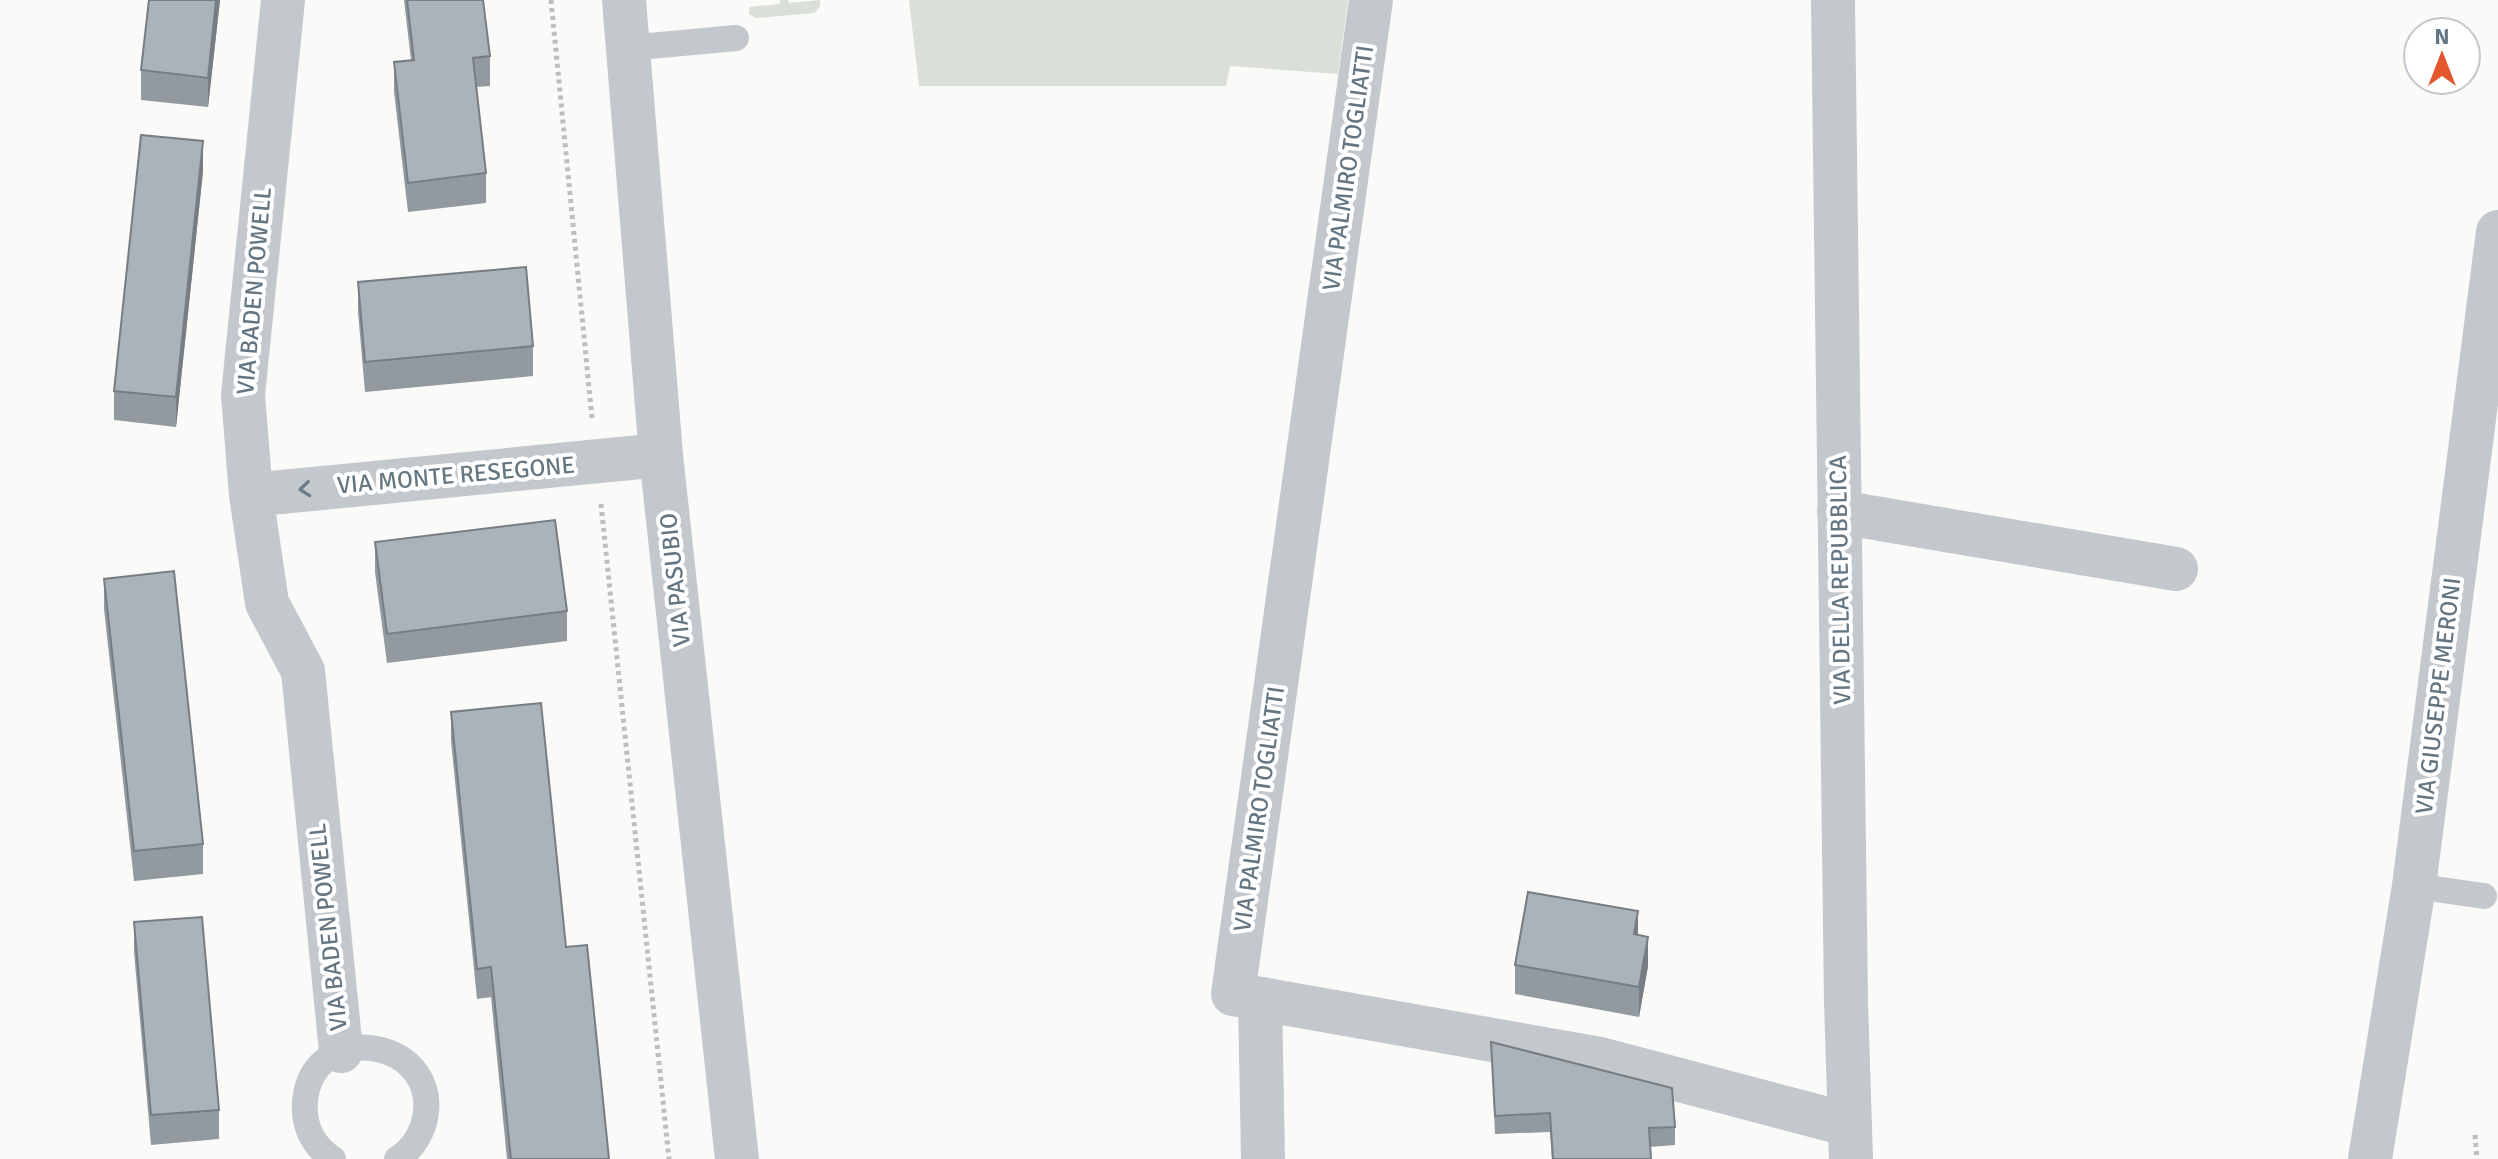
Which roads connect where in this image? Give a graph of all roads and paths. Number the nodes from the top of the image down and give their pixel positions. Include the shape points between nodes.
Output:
1 (283, 0) edge
2 (551, 0) edge
3 (624, 0) edge
4 (1371, 0) edge
5 (1833, 0) edge
6 (736, 38) dead end
7 (628, 48) junction
8 (2498, 232) edge
9 (661, 455) junction
10 (597, 462) junction
11 (251, 495) junction
12 (1839, 512) junction
13 (2176, 569) dead end
14 (2414, 886) junction
15 (2484, 896) dead end
16 (1260, 999) junction
17 (341, 1051) junction
18 (2475, 1135) dead end
19 (1851, 1142) edge
20 (333, 1159) edge
21 (397, 1159) edge
22 (669, 1159) edge
23 (737, 1159) edge
24 (1263, 1159) edge
25 (2370, 1159) edge
26 (2477, 1159) edge

1 - 11 street, VIA BADEN POWELL via 243,395
2 - 10 path
3 - 7 street, VIA PASUBIO
4 - 16 street, VIA PALMIRO TOGLIATTI via 1233,994
5 - 12 street, VIA DELLA REPUBBLICA
6 - 7 lane
7 - 9 street, VIA PASUBIO
8 - 14 street, VIA GIUSEPPE MERONI
9 - 10 street, VIA MONTE RESEGONE
9 - 23 street, VIA PASUBIO
10 -> 11 street, VIA MONTE RESEGONE
10 - 22 path
11 - 17 street, VIA BADEN POWELL via 267,603 303,671
12 - 13 street
12 - 19 street, VIA DELLA REPUBBLICA
14 - 15 lane
14 - 25 street, VIA GIUSEPPE MERONI
16 - 19 street, VIA PALMIRO TOGLIATTI via 1600,1059
16 - 24 street
17 - 20 lane via 310,1079 304,1112 309,1133
17 - 21 lane via 368,1046 389,1051 416,1072 427,1113 419,1137
18 - 26 path

